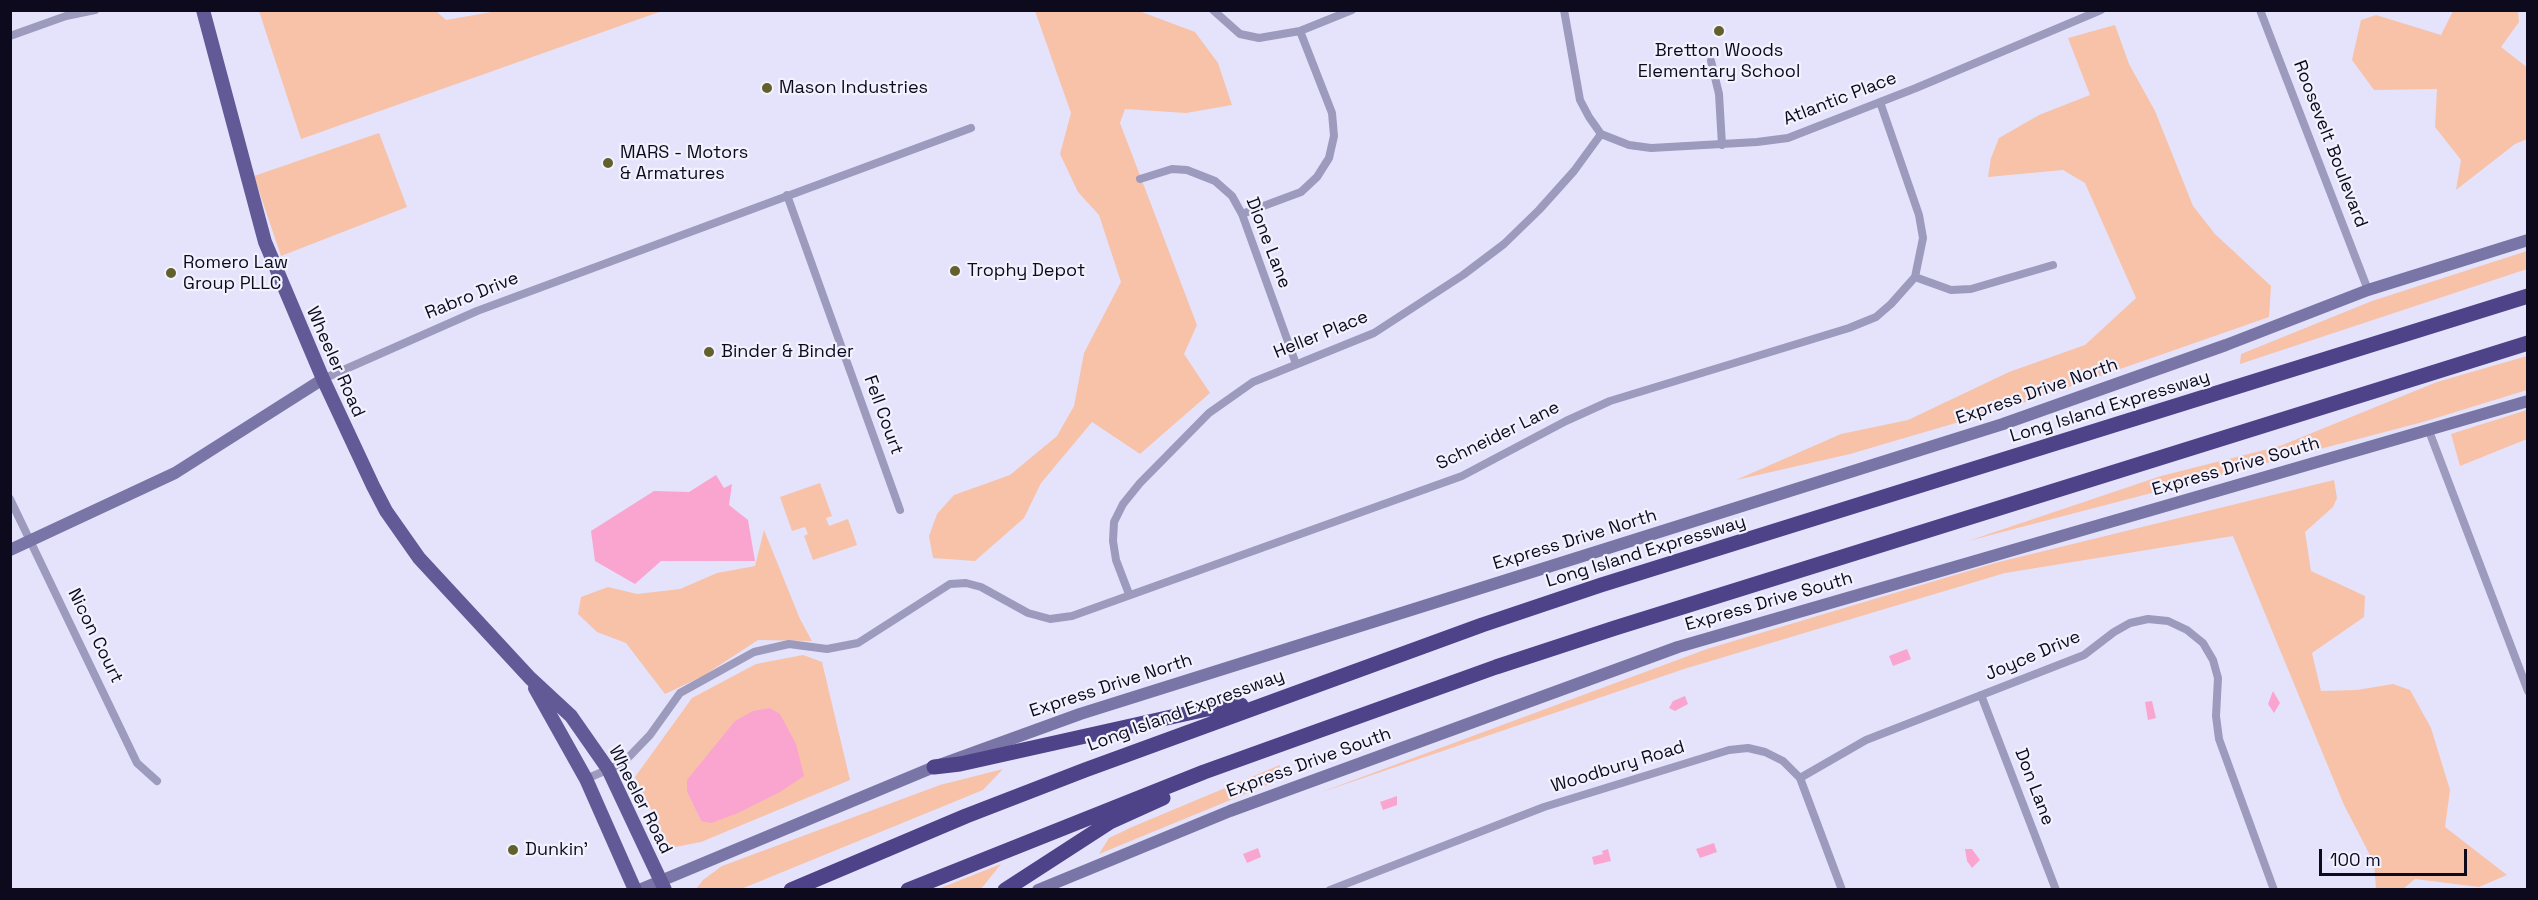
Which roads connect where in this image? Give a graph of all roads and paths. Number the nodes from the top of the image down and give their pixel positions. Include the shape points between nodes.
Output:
1 (203, 10) edge
2 (1212, 10) edge
3 (1352, 10) edge
4 (1564, 10) edge
5 (2101, 10) edge
6 (2260, 10) edge
7 (93, 11) edge
8 (1300, 31) junction
9 (10, 36) edge
10 (1711, 61) dead end
11 (1880, 102) junction
12 (971, 128) dead end
13 (1602, 134) junction
14 (1722, 145) junction
15 (1140, 179) dead end
16 (787, 195) junction
17 (1242, 214) junction
18 (2528, 240) edge
19 (2053, 265) dead end
20 (1915, 277) junction
21 (2368, 290) junction
22 (2528, 297) edge
23 (2528, 344) edge
24 (1296, 364) junction
25 (322, 379) junction
26 (2528, 401) edge
27 (2429, 431) junction
28 (10, 499) edge
29 (900, 510) dead end
30 (30, 541) junction
31 (10, 550) edge
32 (1129, 594) junction
33 (530, 678) junction
34 (2528, 691) edge
35 (1981, 696) junction
36 (1262, 703) junction
37 (934, 767) junction
38 (608, 769) junction
39 (1204, 772) junction
40 (586, 778) junction
41 (1800, 778) junction
42 (157, 781) dead end
43 (663, 885) edge
44 (637, 890) edge
45 (791, 890) edge
46 (908, 890) edge
47 (1005, 890) edge
48 (1038, 890) edge
49 (1330, 890) edge
50 (1842, 890) edge
51 (2056, 890) edge
52 (2274, 890) edge

1 - 25 main road, Wheeler Road via 264,242
2 - 8 street via 1240,34 1259,38
3 - 8 street
4 - 13 street via 1581,100
5 - 11 street, Atlantic Place
6 - 21 street, Roosevelt Boulevard
7 - 9 street
8 - 17 street via 1332,112 1334,136 1329,158 1301,192
10 - 14 street via 1719,94
11 - 14 street, Atlantic Place via 1788,138
11 - 20 street via 1919,214 1923,238
12 - 16 street, Rabro Drive
13 - 14 street, Atlantic Place via 1629,145 1651,148
13 - 24 street, Heller Place via 1539,210 1464,275 1374,333
15 - 17 street, Dione Lane via 1172,169 1202,174 1232,196
16 - 25 street, Rabro Drive via 477,311
16 - 29 street, Fell Court
17 - 24 street, Dione Lane
18 - 21 main road, Express Drive North
19 - 20 street via 1971,289 1951,290
20 - 32 street, Schneider Lane via 1876,317 1610,401 1462,476
21 - 37 main road, Express Drive North via 2003,424 1080,714
22 - 36 highway, Long Island Expressway via 1601,585
23 - 39 highway via 1615,628
24 - 32 street, Heller Place via 1253,382 1209,413 1123,504 1114,522 1113,541
25 - 30 main road, Rabro Drive via 176,473
25 - 33 main road, Wheeler Road via 386,511 419,558
26 - 27 main road, Express Drive South
27 - 34 street
27 - 48 main road, Express Drive South via 1678,647 1230,811
28 - 30 street, Nicon Court
30 - 31 main road, Rabro Drive
30 - 42 street, Nicon Court via 137,763
32 - 38 street, Schneider Lane via 1072,616 1050,618 1028,613 981,587 966,583 950,585 858,643 827,649 789,644 754,652 680,693 651,735 623,763
33 - 38 main road, Wheeler Road via 571,716
33 - 40 main road, Wheeler Road
35 - 41 street, Joyce Drive via 1866,740
35 - 51 street, Don Lane
35 - 52 street, Joyce Drive via 2084,655 2130,623 2148,619 2168,621 2187,630 2213,660 2218,678 2219,739
36 - 37 highway via 1207,709 960,765
36 - 45 highway, Long Island Expressway via 966,816
37 - 43 main road, Express Drive North
38 - 40 street, Schneider Lane
38 - 43 main road, Wheeler Road
39 - 46 highway
39 - 47 highway via 1168,796 1110,822
40 - 44 main road, Wheeler Road
41 - 49 street, Woodbury Road via 1783,761 1765,752 1748,748 1729,750 1544,807
41 - 50 street, Woodbury Road
43 - 44 main road, Express Drive North

